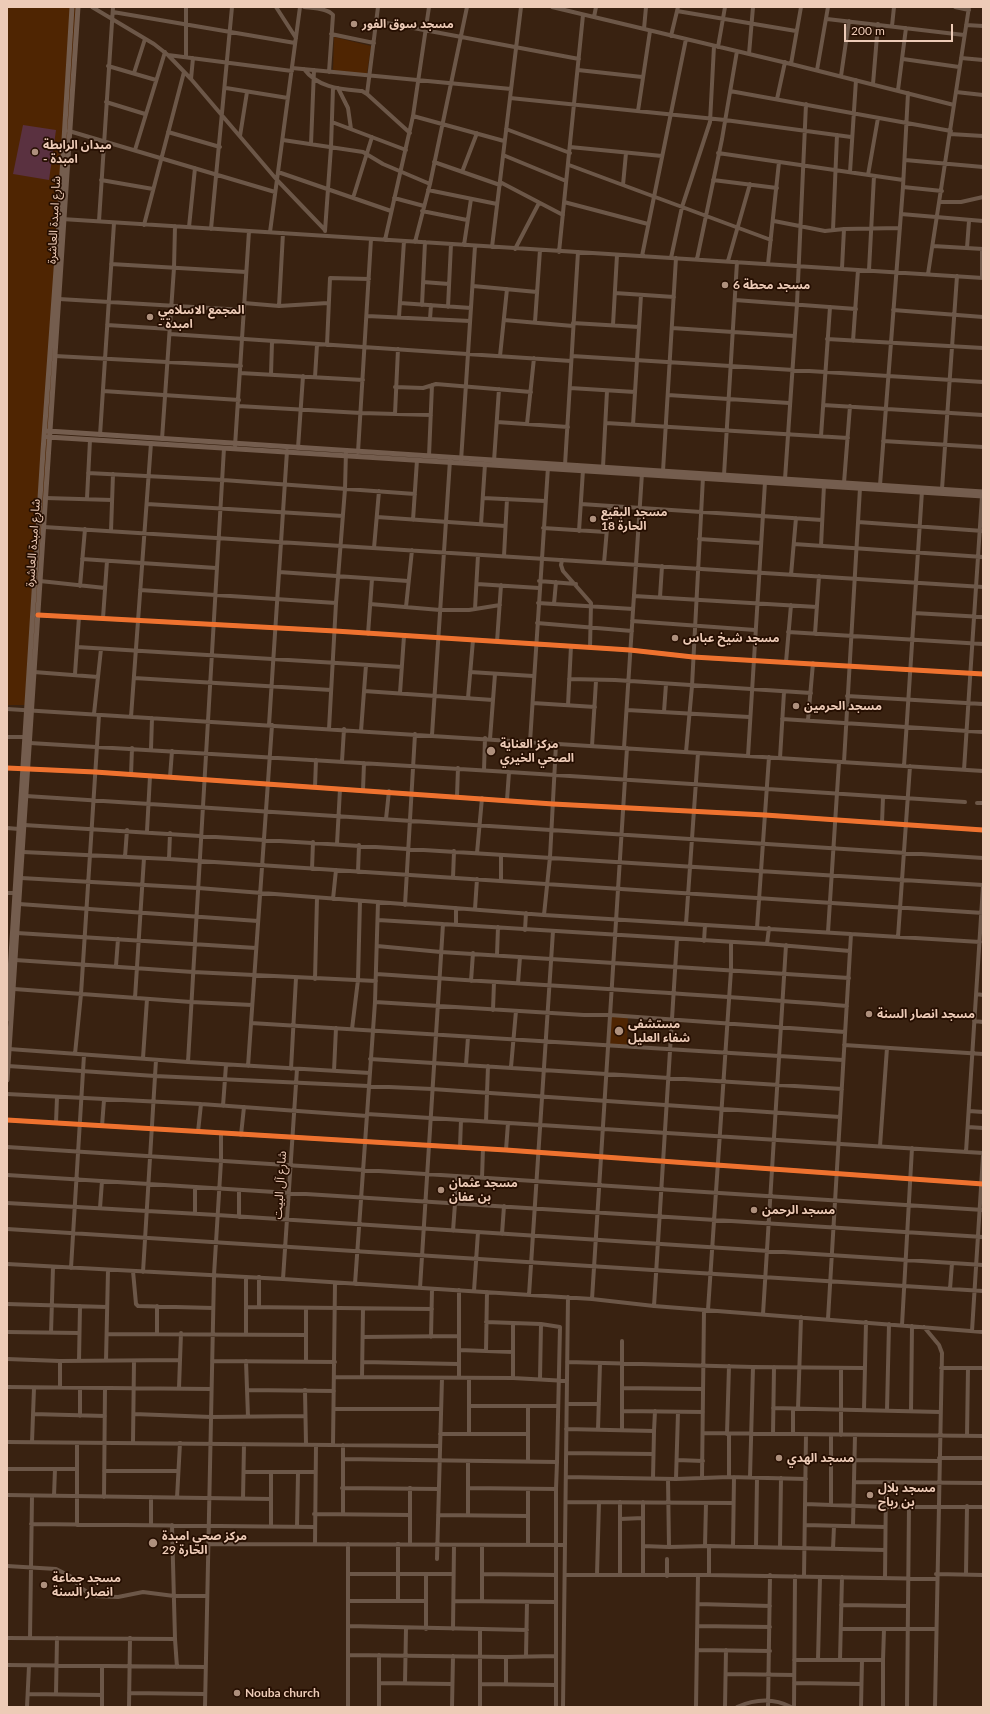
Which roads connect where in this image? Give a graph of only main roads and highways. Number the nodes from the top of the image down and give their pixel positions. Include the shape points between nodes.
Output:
1 (72, 7) edge
2 (78, 7) edge
3 (62, 219) junction
4 (48, 434) junction
5 (180, 443) junction
6 (235, 446) junction
7 (346, 454) junction
8 (450, 460) junction
9 (461, 460) junction
10 (548, 466) junction
11 (642, 472) junction
12 (703, 476) junction
13 (922, 490) junction
14 (983, 495) edge
15 (29, 710) junction
16 (26, 769) junction
17 (12, 951) edge
18 (8, 980) edge
19 (10, 1010) edge
20 (7, 1019) edge
21 (8, 1066) edge
22 (7, 1080) edge

1 - 3 main road, شارع امبدة العاشرة
2 - 3 main road, شارع امبدة العاشرة
3 - 4 main road, شارع امبدة العاشرة
3 - 4 main road, شارع امبدة العاشرة via 59,298
4 - 5 main road via 100,435
4 - 5 main road via 90,440
4 - 15 main road, شارع امبدة العاشرة
4 - 15 main road, شارع امبدة العاشرة via 38,615
5 - 6 main road
5 - 6 main road via 224,448
6 - 7 main road
6 - 7 main road via 298,448
7 - 8 main road
7 - 8 main road via 358,452 429,456
8 - 9 main road
9 - 10 main road
9 - 10 main road via 485,464
10 - 11 main road
10 - 11 main road via 603,467
11 - 12 main road
11 - 12 main road via 663,471
12 - 13 main road via 824,486
12 - 13 main road via 880,485
13 - 14 main road
13 - 14 main road via 942,489
15 - 16 main road, شارع امبدة العاشرة via 25,737
15 - 16 main road, شارع امبدة العاشرة via 30,743
16 - 17 main road, شارع امبدة العاشرة via 19,829
16 - 17 main road, شارع امبدة العاشرة via 17,933
17 - 18 main road, شارع امبدة العاشرة
17 - 19 main road, شارع امبدة العاشرة via 15,960
18 - 19 main road, شارع امبدة العاشرة
19 - 20 main road, شارع امبدة العاشرة
19 - 21 main road, شارع امبدة العاشرة
21 - 22 main road, شارع امبدة العاشرة

